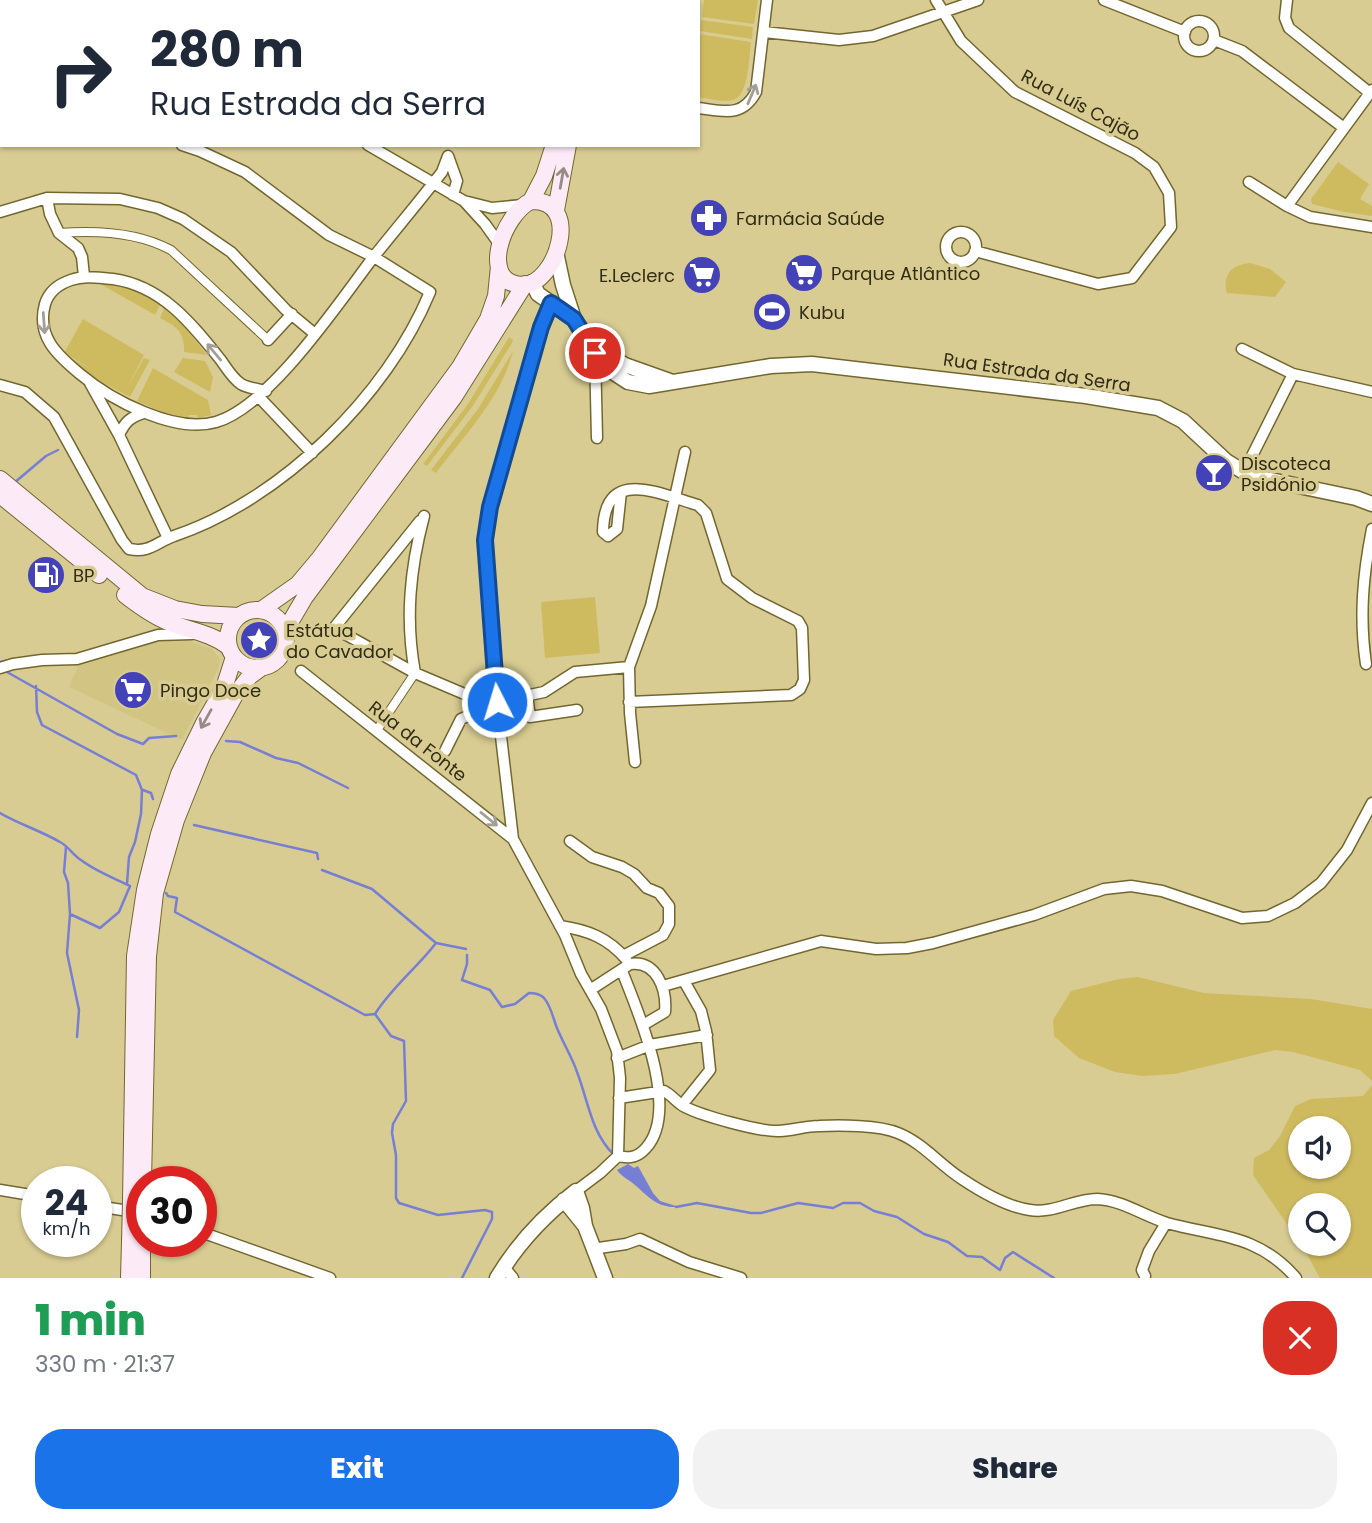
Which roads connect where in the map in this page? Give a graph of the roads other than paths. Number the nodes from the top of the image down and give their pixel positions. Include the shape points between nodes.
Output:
1 (767, 0) edge
2 (936, 0) edge
3 (978, 0) edge
4 (1104, 0) edge
5 (1287, 0) edge
6 (944, 11) junction
7 (764, 32) junction
8 (1185, 32) junction
9 (1214, 40) junction
10 (1370, 98) edge
11 (700, 108) edge
12 (1344, 128) junction
13 (189, 147) edge
14 (371, 147) edge
15 (553, 147) edge
16 (568, 147) edge
17 (447, 151) edge
18 (1249, 181) dead end
19 (433, 184) junction
20 (453, 195) junction
21 (47, 198) junction
22 (464, 201) junction
23 (526, 203) junction
24 (1287, 206) junction
25 (556, 211) junction
26 (0, 212) edge
27 (1372, 227) edge
28 (60, 233) junction
29 (500, 245) junction
30 (975, 251) dead end
31 (556, 252) junction
32 (374, 257) junction
33 (499, 266) junction
34 (84, 276) junction
35 (529, 283) junction
36 (551, 303) junction
37 (292, 314) junction
38 (574, 319) junction
39 (315, 334) junction
40 (268, 340) joint
41 (594, 349) junction
42 (1242, 349) dead end
43 (1293, 374) junction
44 (90, 383) junction
45 (0, 385) edge
46 (1372, 392) edge
47 (262, 394) junction
48 (144, 412) junction
49 (119, 435) junction
50 (597, 438) dead end
51 (685, 452) dead end
52 (312, 453) junction
53 (1244, 472) junction
54 (0, 479) edge
55 (621, 492) dead end
56 (0, 495) edge
57 (676, 499) junction
58 (1372, 504) edge
59 (1372, 529) edge
60 (167, 538) junction
61 (261, 610) junction
62 (239, 616) junction
63 (285, 631) junction
64 (209, 634) junction
65 (231, 652) junction
66 (1366, 664) dead end
67 (629, 667) junction
68 (0, 668) edge
69 (261, 668) junction
70 (301, 671) dead end
71 (415, 673) junction
72 (527, 696) junction
73 (481, 701) junction
74 (497, 702) junction
75 (629, 702) junction
76 (577, 710) dead end
77 (377, 730) junction
78 (445, 751) dead end
79 (635, 762) dead end
80 (1372, 803) edge
81 (513, 839) junction
82 (570, 841) dead end
83 (560, 926) junction
84 (625, 963) junction
85 (684, 981) junction
86 (663, 986) junction
87 (590, 990) junction
88 (643, 1025) junction
89 (706, 1035) junction
90 (650, 1045) junction
91 (617, 1058) junction
92 (660, 1090) junction
93 (619, 1098) junction
94 (682, 1105) junction
95 (618, 1156) junction
96 (132, 1166) edge
97 (143, 1166) edge
98 (0, 1190) edge
99 (21, 1193) edge
100 (570, 1196) junction
101 (1166, 1223) junction
102 (217, 1238) edge
103 (592, 1249) junction
104 (134, 1257) edge
105 (140, 1257) edge
106 (504, 1274) edge
107 (1145, 1276) dead end
108 (129, 1278) edge
109 (142, 1278) edge
110 (330, 1278) edge
111 (605, 1278) edge
112 (741, 1278) edge
113 (1296, 1278) edge

1 - 7 street
2 - 6 street, Rua Luís Cajão
3 - 6 street
4 - 8 street
5 - 10 street via 1289,28
6 - 7 street via 873,36 839,40
6 - 30 street, Rua Luís Cajão via 961,41 1015,92 1135,153 1154,167 1169,192 1171,227 1132,278 1098,284
11 -> 7 street via 732,113 749,104 756,92
8 - 9 street via 1192,23 1204,21 1213,29
8 - 9 street via 1186,43 1195,51 1207,49
9 - 12 street via 1242,51
10 - 12 street
12 - 24 street
13 - 32 street via 245,172 329,235
14 - 19 street
15 - 23 main road via 544,176
25 -> 16 main road
17 - 19 street via 442,172
17 - 20 street via 457,181
18 - 24 street
19 - 20 street
19 - 32 street
20 - 22 street
21 - 26 street
21 - 28 street
21 - 37 street via 120,199 183,219 231,252
22 - 23 street via 492,208
22 - 29 street
23 - 25 main road via 540,201
23 - 29 main road via 508,222
24 - 27 street via 1310,217
25 - 31 main road via 560,229
28 - 34 street via 78,248
28 - 40 street via 86,231 156,242 171,250
29 - 33 main road
31 - 35 main road via 543,273
31 - 38 street
32 - 39 street
32 - 52 street via 430,292 376,387
33 - 35 main road via 510,282
33 - 61 main road via 488,319 460,367 319,559 298,584
34 -> 44 street via 58,285 48,296 41,317 48,340
47 -> 34 street via 242,385 174,306 152,291 128,282
35 - 36 street
35 - 63 main road via 470,375 304,597
36 - 38 street
36 - 74 street via 490,507 485,540
37 - 39 street
37 - 40 street
38 - 41 street, Rua Estrada da Serra
39 - 47 street
41 - 50 street
41 - 53 street, Rua Estrada da Serra via 673,382 812,364 1158,408 1183,421
42 - 43 street
43 - 46 street
43 - 53 street
44 - 48 street
44 - 49 street
45 - 60 street via 25,392 54,417 129,550 143,552
47 - 48 street via 216,422 190,425
47 - 52 street
48 - 49 street via 124,423
49 - 60 street
51 - 57 street
52 - 60 street via 249,500 200,528
53 - 58 street, Rua Estrada da Serra
54 - 62 main road via 142,596 202,614
55 - 57 street via 635,488
56 - 64 main road via 138,606 169,623
57 - 67 street via 652,606
57 - 75 street via 706,513 727,579 752,598 798,621 804,680 791,695
59 - 66 street via 1361,630
61 - 62 main road
61 - 63 main road via 276,617
62 - 65 main road via 229,630
63 - 69 main road via 284,652
64 - 65 main road
64 - 68 street via 158,635 77,659
65 - 69 main road via 251,668
65 -> 96 main road, bridge via 225,688 179,774 145,890 135,956
67 - 72 street via 575,672 544,692
67 - 75 street
69 - 97 main road via 235,695 203,753 176,820 155,893 148,956
70 - 77 street, Rua da Fonte
71 - 71 street via 409,604 413,558 424,516 334,628
71 - 73 street
71 - 77 street
72 - 74 street
72 - 76 street via 530,717
73 - 74 street
73 - 78 street via 475,712 461,719
74 - 81 street
75 - 79 street
77 -> 81 street, Rua da Fonte
80 - 85 street via 1348,850 1321,883 1268,916 1242,918 1162,891 1131,886 1104,889 1034,915 906,948 821,941
81 - 83 street
82 - 84 street via 592,857 634,874 669,906 669,925 663,935
83 - 84 street via 604,939
83 - 87 street
84 - 86 street via 650,967
84 - 87 street
84 - 88 street
85 - 86 street
85 - 89 street via 701,1011
86 - 88 street via 665,1012
87 - 91 street
88 - 90 street
89 - 90 street
89 - 94 street via 710,1070
90 - 91 street
90 - 92 street
91 - 93 street
92 - 93 street
92 - 94 street
92 - 95 street via 659,1120 651,1143 633,1158
93 - 95 street
94 - 101 street via 775,1131 819,1126 884,1129 919,1145 963,1180 1029,1210 1099,1199
95 - 100 street
98 - 99 street
100 - 103 street via 582,1208
100 - 106 street via 514,1249
101 - 107 street via 1144,1261
101 - 113 street via 1219,1233 1254,1246 1281,1261
102 - 110 street
103 - 111 street
103 - 112 street via 640,1239 689,1262
104 - 108 main road
105 - 109 main road

